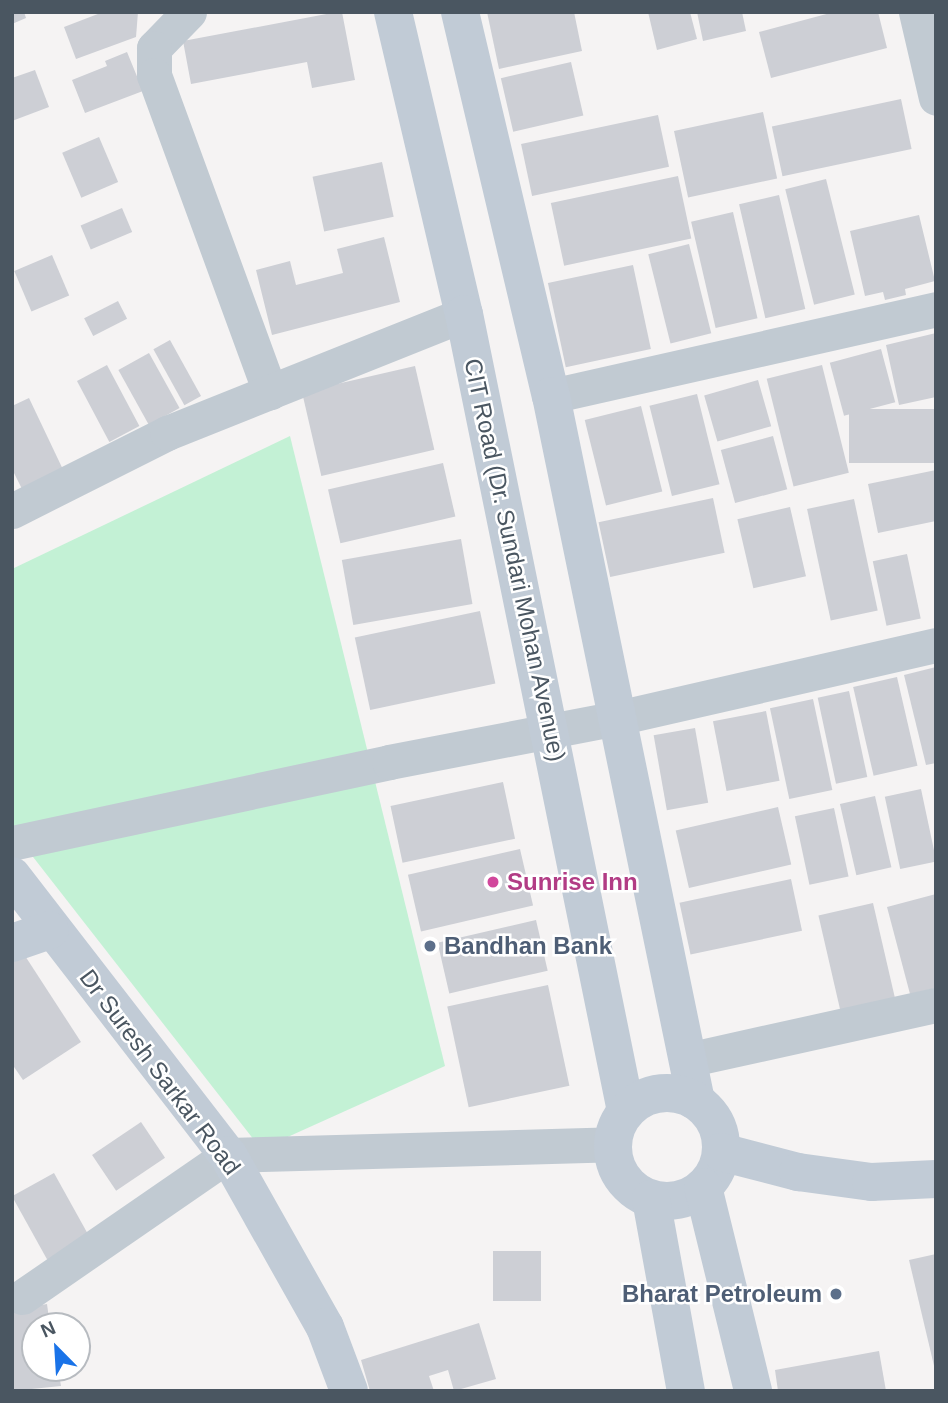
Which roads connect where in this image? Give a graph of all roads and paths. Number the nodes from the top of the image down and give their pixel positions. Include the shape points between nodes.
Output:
1 (189, 12) edge
2 (393, 12) edge
3 (460, 12) edge
4 (916, 12) edge
5 (936, 98) edge
6 (936, 309) edge
7 (464, 314) junction
8 (270, 392) junction
9 (551, 396) junction
10 (12, 511) edge
11 (936, 645) edge
12 (617, 718) junction
13 (552, 731) junction
14 (12, 843) edge
15 (12, 876) edge
16 (50, 930) junction
17 (12, 943) edge
18 (936, 1005) edge
19 (687, 1060) junction
20 (696, 1101) junction
21 (619, 1128) junction
22 (721, 1152) junction
23 (228, 1155) junction
24 (936, 1179) edge
25 (703, 1187) junction
26 (651, 1199) junction
27 (22, 1297) dead end
28 (349, 1391) edge
29 (686, 1391) edge
30 (753, 1391) edge

1 - 8 street via 154,48 153,75
2 - 7 main road, CIT Road (Dr. Sundari Mohan Avenue)
3 - 9 main road
4 - 5 street
6 - 9 street
7 - 8 street
7 - 13 main road, CIT Road (Dr. Sundari Mohan Avenue)
8 - 10 street via 167,433
9 - 12 main road
11 - 12 street
12 - 13 street
12 - 19 main road
13 - 14 street
13 - 21 main road, CIT Road (Dr. Sundari Mohan Avenue)
15 - 16 main road, Dr Suresh Sarkar Road
16 - 17 main road
16 - 23 main road, Dr Suresh Sarkar Road
18 - 19 street
19 - 20 main road
20 - 21 main road via 658,1093
20 - 22 main road via 711,1114
21 - 23 street
21 - 26 main road via 622,1178
22 - 24 main road via 799,1172 871,1182
22 - 25 main road
23 - 27 street
23 - 28 main road, Dr Suresh Sarkar Road via 325,1327
25 - 26 main road via 687,1197
25 - 30 main road
26 - 29 main road

